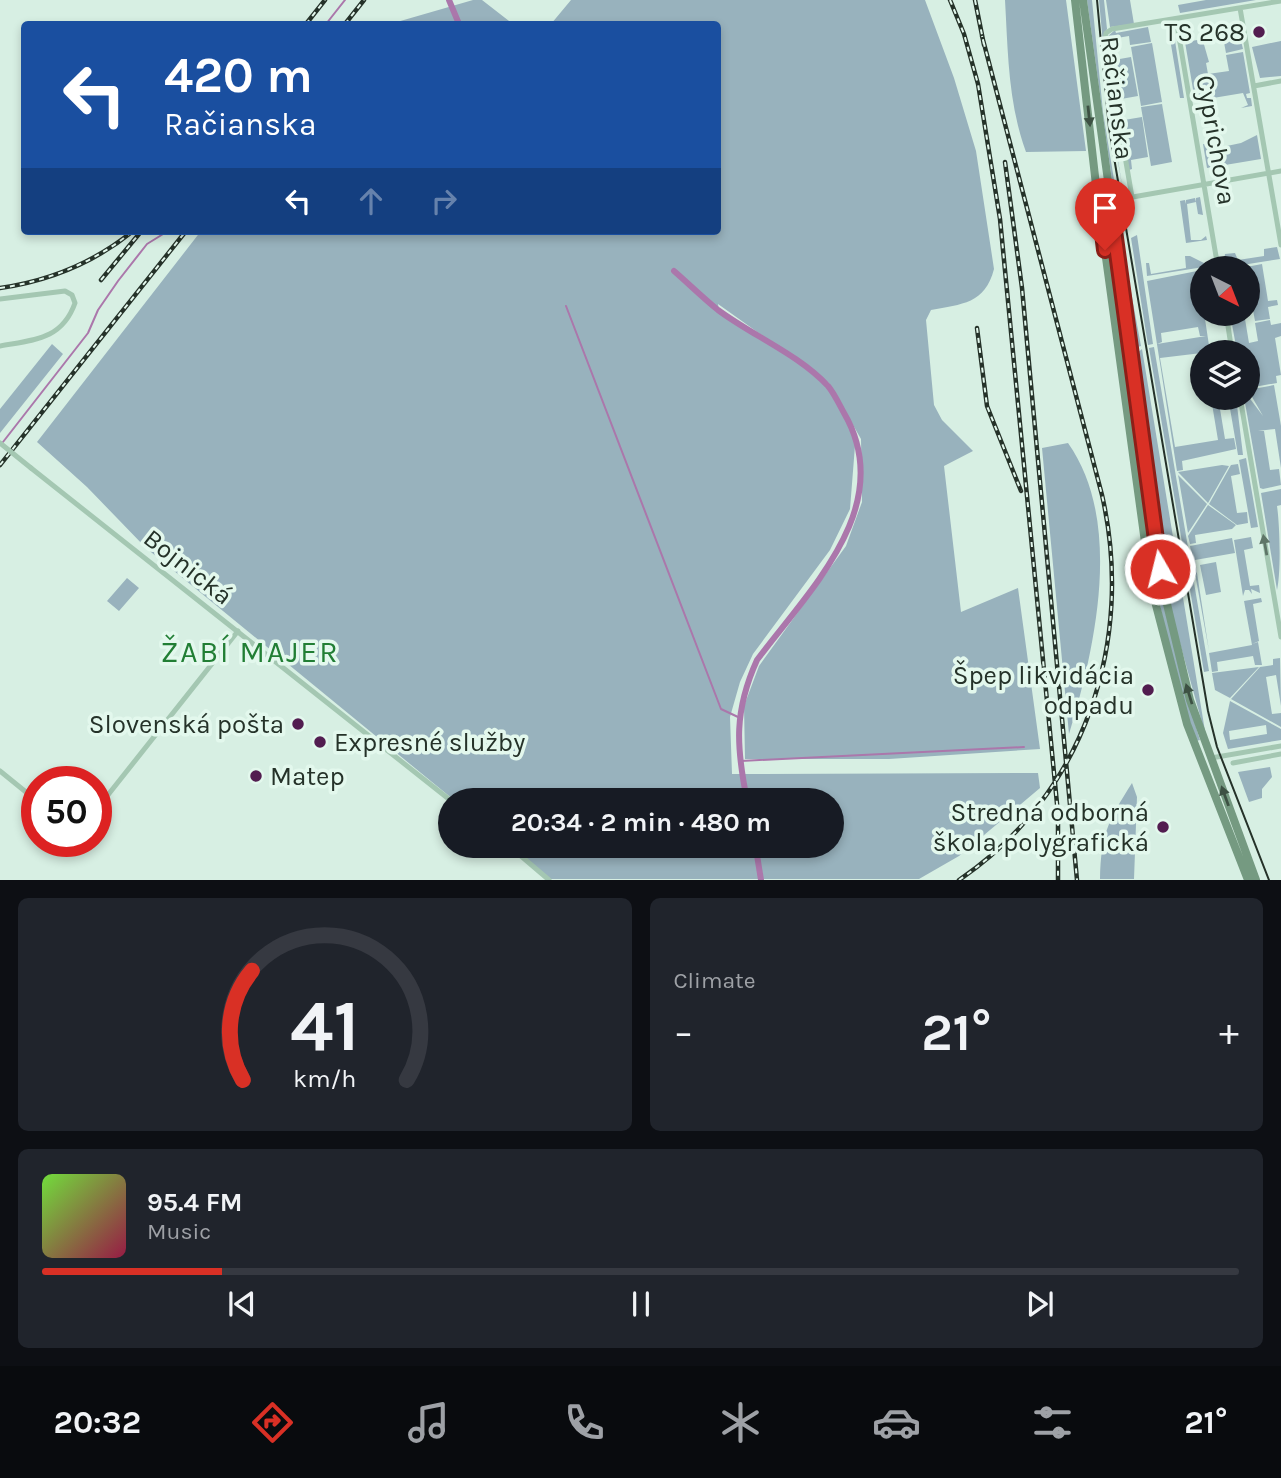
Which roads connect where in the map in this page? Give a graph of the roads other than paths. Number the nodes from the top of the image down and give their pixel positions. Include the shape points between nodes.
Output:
1 (1075, 0) edge
2 (1083, 0) edge
3 (1281, 1) edge
4 (1240, 8) junction
5 (1176, 19) junction
6 (1281, 81) edge
7 (1254, 86) junction
8 (1281, 171) edge
9 (1269, 173) junction
10 (1204, 184) junction
11 (1096, 186) junction
12 (1132, 197) junction
13 (1110, 201) junction
14 (1101, 216) junction
15 (1281, 245) edge
16 (1216, 256) edge
17 (0, 299) edge
18 (0, 346) edge
19 (1242, 410) edge
20 (0, 443) edge
21 (238, 632) junction
22 (1281, 637) edge
23 (1281, 746) edge
24 (1281, 754) edge
25 (1211, 758) junction
26 (1199, 761) junction
27 (1233, 763) dead end
28 (0, 771) edge
29 (21, 787) edge
30 (112, 790) edge
31 (438, 790) edge
32 (523, 858) edge
33 (549, 880) edge
34 (1248, 880) edge
35 (1256, 880) edge

1 -> 11 main road, Račianska
2 - 13 main road, Račianska
3 - 4 street
4 - 5 street
4 - 7 street
5 - 10 street, Cyprichova
5 - 12 street, Račianska via 1110,30 1105,38
6 - 7 street
7 - 9 street
8 - 9 street
9 - 10 street
9 - 15 street
10 - 12 street
10 - 16 street, Cyprichova
11 - 13 main road, Račianska
11 - 14 main road, Račianska
12 - 13 street
13 - 14 main road, Račianska
25 -> 13 main road, Račianska via 1180,662 1160,569
14 - 26 main road, Račianska via 1152,586 1174,682
17 - 18 street via 59,291 70,293 75,303 46,338
22 -> 19 street
20 - 21 street, Bojnická, bridge
21 - 30 street
21 - 31 street, Bojnická
23 - 25 street
24 - 27 street
25 - 26 main road
35 -> 25 main road, Račianska
26 - 34 main road, Račianska
28 - 29 street
32 - 33 street

